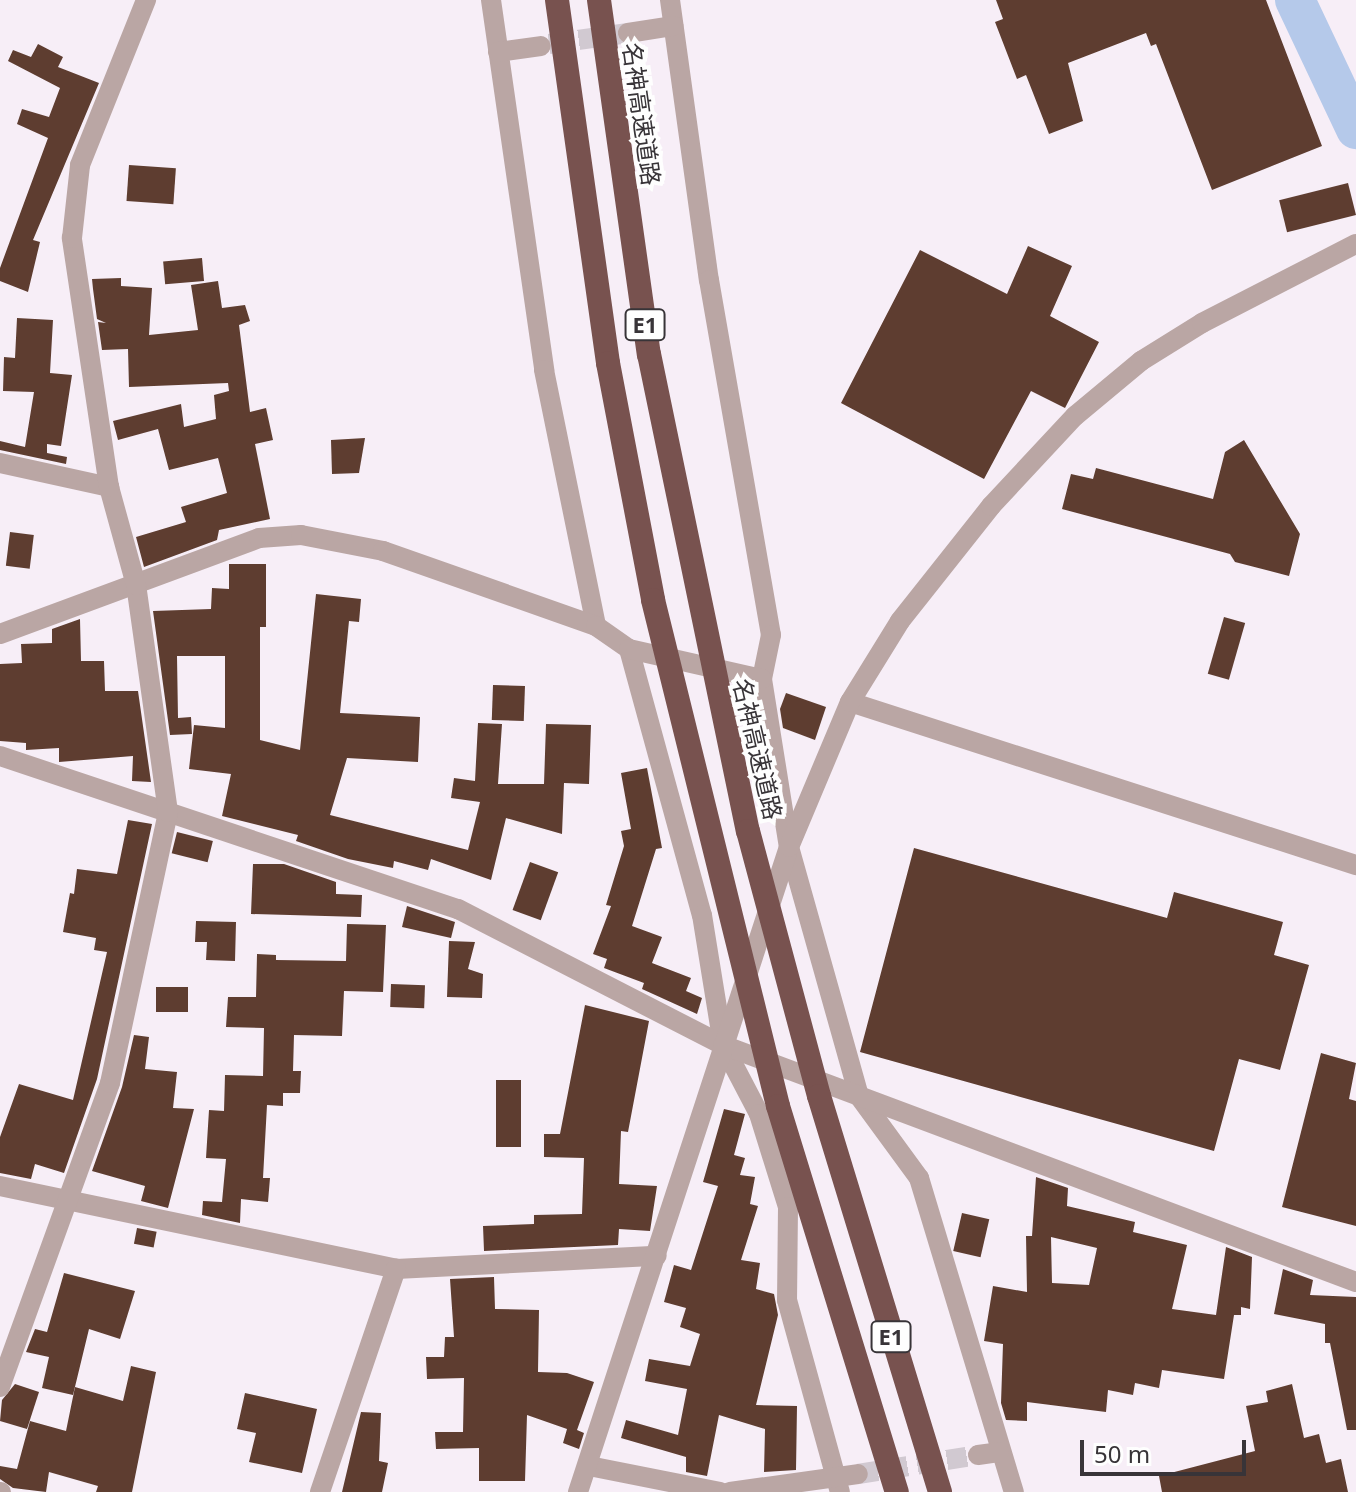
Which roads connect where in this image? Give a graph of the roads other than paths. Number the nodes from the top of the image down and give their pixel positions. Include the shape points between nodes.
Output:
1 (146, 0) edge
2 (491, 0) edge
3 (557, 0) edge
4 (599, 0) edge
5 (670, 0) edge
6 (673, 26) junction
7 (628, 33) tunnel mouth
8 (541, 46) tunnel mouth
9 (498, 52) junction
10 (1356, 244) edge
11 (0, 463) edge
12 (109, 487) junction
13 (136, 585) junction
14 (596, 626) junction
15 (0, 634) edge
16 (629, 649) junction
17 (762, 679) junction
18 (850, 702) junction
19 (0, 756) edge
20 (168, 812) junction
21 (789, 847) junction
22 (1356, 865) edge
23 (723, 1045) junction
24 (859, 1096) junction
25 (0, 1186) edge
26 (69, 1201) junction
27 (657, 1256) junction
28 (396, 1269) junction
29 (1356, 1282) edge
30 (0, 1387) edge
31 (999, 1452) junction
32 (978, 1455) tunnel mouth
33 (589, 1466) junction
34 (858, 1474) tunnel mouth
35 (838, 1485) edge
36 (320, 1492) edge
37 (578, 1492) edge
38 (720, 1492) edge
39 (730, 1492) edge
40 (897, 1492) edge
41 (940, 1492) edge
42 (1014, 1492) edge

1 - 12 street via 80,165 72,238
2 - 9 street
3 - 40 highway, E1 via 608,363 662,639 713,856 809,1208
4 - 41 highway, 名神高速道路 / E1 via 649,354 751,845 844,1181
5 - 6 street
6 - 7 street
6 - 17 street via 709,280 771,635
8 - 9 street
9 - 14 street via 544,370
10 - 18 street via 1202,323 1141,361 1075,416 991,506 900,621
11 - 12 street
12 - 13 street
13 - 14 street via 259,538 301,535 383,551
13 - 15 street
13 - 20 street
14 - 16 street
16 - 17 street
16 - 23 street via 702,915
17 - 21 street
18 - 21 street
18 - 22 street
19 - 20 street
20 - 23 street via 458,909
20 - 26 street via 110,1083
21 - 23 street
21 - 24 street
23 - 24 street
23 - 27 street
23 - 35 street via 759,1114 788,1207 787,1300
24 - 29 street
24 - 31 street via 919,1178
25 - 26 street
26 - 28 street
26 - 30 street
27 - 28 street
27 - 33 street
28 - 36 street
31 - 32 street
31 - 42 street
33 - 37 street
33 - 38 street
34 - 35 street
35 - 39 street

